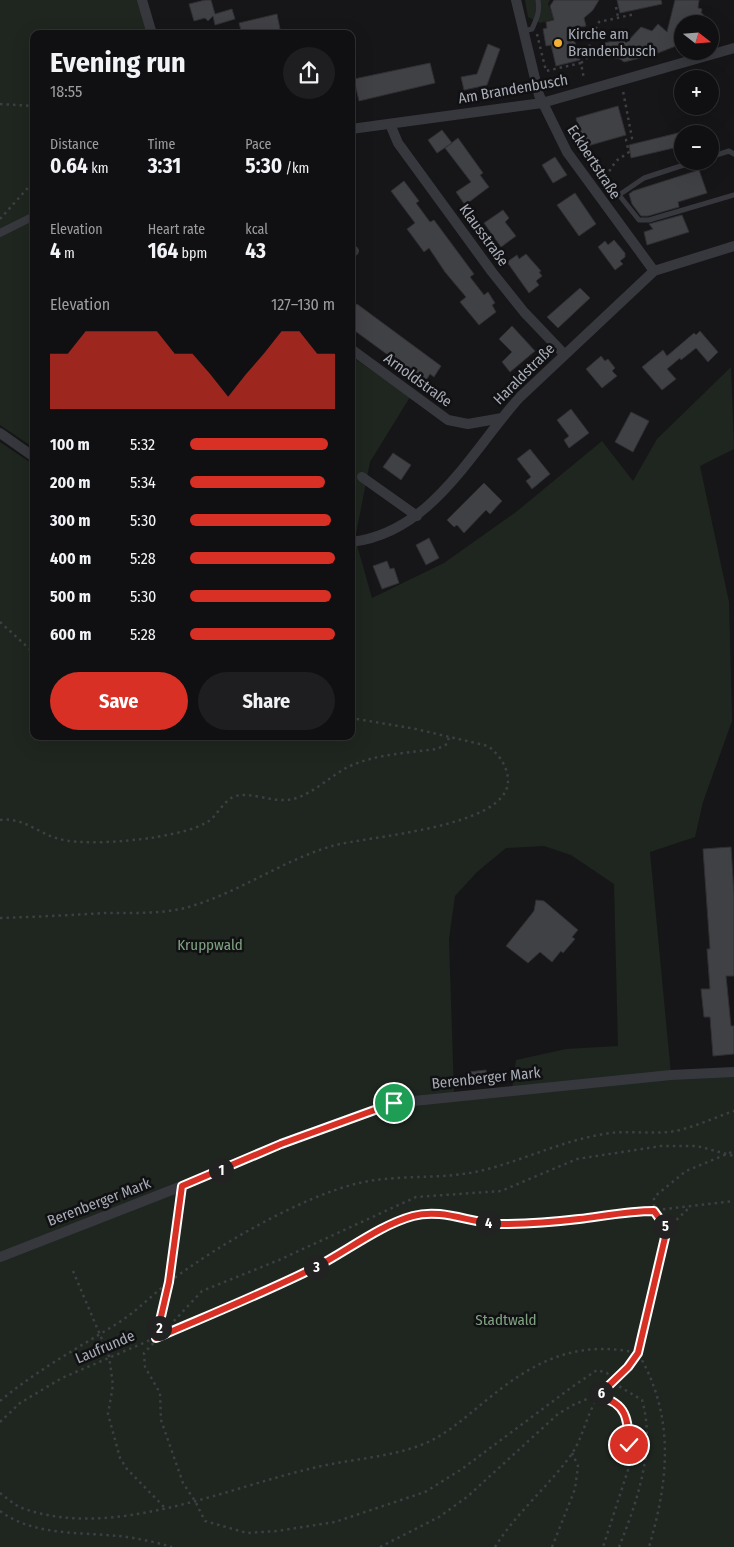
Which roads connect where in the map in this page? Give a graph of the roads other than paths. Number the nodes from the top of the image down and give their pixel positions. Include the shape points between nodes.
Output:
1 (142, 0) edge
2 (516, 0) edge
3 (538, 0) edge
4 (151, 30) edge
5 (528, 30) junction
6 (734, 48) edge
7 (542, 102) junction
8 (390, 124) junction
9 (355, 128) edge
10 (719, 154) edge
11 (734, 154) edge
12 (674, 168) edge
13 (734, 195) edge
14 (30, 218) edge
15 (0, 234) edge
16 (734, 246) edge
17 (654, 271) junction
18 (355, 352) edge
19 (565, 355) junction
20 (502, 418) junction
21 (0, 433) edge
22 (30, 455) edge
23 (362, 477) dead end
24 (417, 516) junction
25 (355, 541) edge
26 (734, 1072) edge
27 (0, 1257) edge

1 - 4 street
2 - 5 street, Eckbertstraße
3 - 5 lane via 540,10
5 - 7 street, Eckbertstraße
6 - 7 street, Am Brandenbusch
7 - 8 street, Am Brandenbusch
7 - 17 street, Eckbertstraße via 566,152
8 - 9 street, Am Brandenbusch
8 - 19 street, Klausstraße via 398,143 492,272
10 - 11 lane via 729,151
12 - 13 lane via 644,178 619,195 639,220 649,220
14 - 15 street
16 - 17 street, Haraldstraße
17 - 19 street, Haraldstraße
18 - 20 street, Arnoldstraße via 448,420 468,424
19 - 20 street, Haraldstraße
20 - 24 street, Haraldstraße via 472,458
21 - 22 street
23 - 24 street
24 - 25 street, Haraldstraße via 386,533
26 - 27 street, Berenberger Mark via 671,1075 394,1103 281,1144

